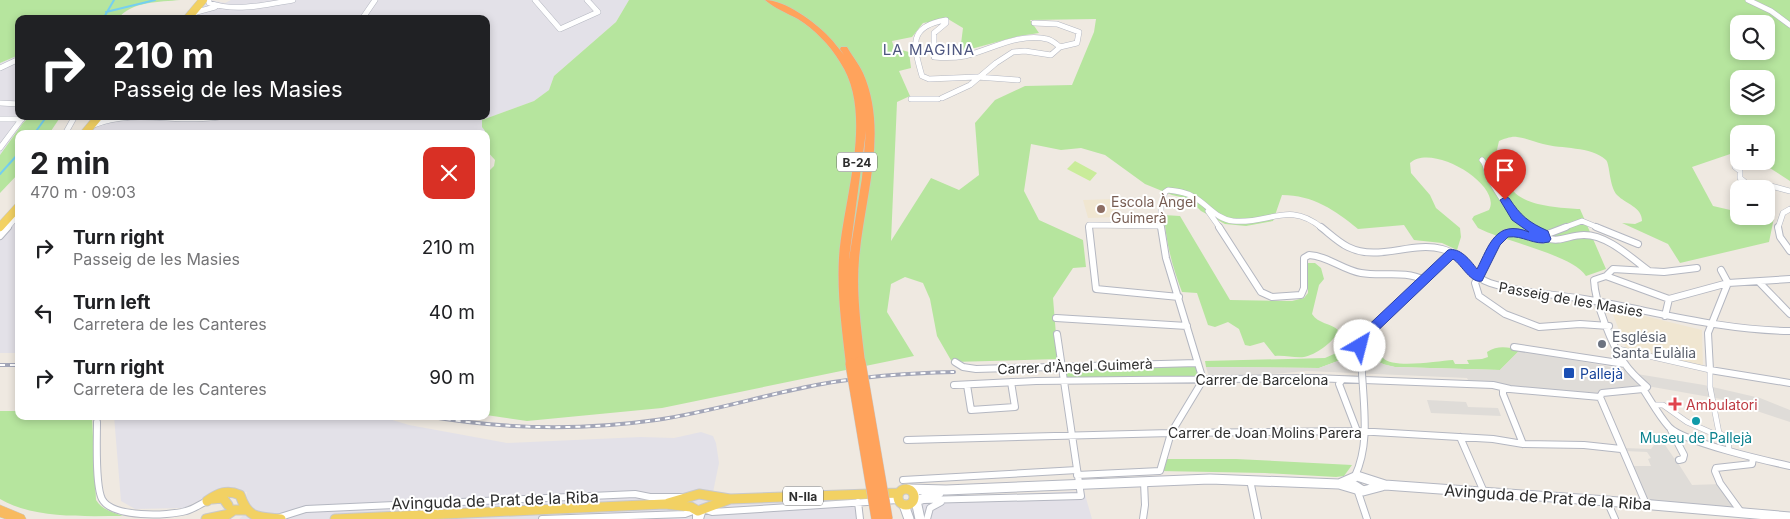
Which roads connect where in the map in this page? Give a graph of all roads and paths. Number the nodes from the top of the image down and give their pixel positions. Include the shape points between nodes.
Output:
1 (293, 0) edge
2 (375, 0) edge
3 (535, 0) edge
4 (587, 0) edge
5 (770, 0) edge
6 (780, 0) edge
7 (1748, 0) edge
8 (205, 1) edge
9 (242, 1) dead end
10 (221, 6) junction
11 (236, 6) junction
12 (190, 15) edge
13 (192, 15) edge
14 (365, 15) edge
15 (1034, 22) dead end
16 (1790, 25) edge
17 (1060, 47) junction
18 (15, 60) edge
19 (0, 68) edge
20 (977, 77) junction
21 (1018, 80) dead end
22 (911, 99) dead end
23 (0, 103) edge
24 (15, 104) edge
25 (15, 118) edge
26 (0, 119) edge
27 (21, 120) edge
28 (96, 120) edge
29 (104, 120) edge
30 (88, 130) edge
31 (89, 130) edge
32 (0, 148) edge
33 (1482, 160) dead end
34 (1740, 170) edge
35 (1790, 192) edge
36 (15, 206) edge
37 (1205, 207) junction
38 (1790, 209) edge
39 (15, 211) edge
40 (12, 214) junction
41 (1226, 220) junction
42 (1160, 226) junction
43 (0, 227) edge
44 (1221, 229) junction
45 (0, 236) edge
46 (1545, 237) junction
47 (1638, 244) dead end
48 (1790, 251) edge
49 (1452, 253) junction
50 (1697, 268) dead end
51 (1721, 270) dead end
52 (1651, 272) junction
53 (1606, 276) junction
54 (1478, 278) junction
55 (1790, 279) edge
56 (1424, 280) junction
57 (1759, 282) junction
58 (1728, 283) junction
59 (1179, 297) junction
60 (1670, 299) junction
61 (1598, 302) junction
62 (1790, 314) edge
63 (1665, 316) junction
64 (1056, 318) dead end
65 (1187, 326) junction
66 (1609, 326) junction
67 (1712, 327) junction
68 (1790, 331) edge
69 (1057, 334) dead end
70 (1514, 347) dead end
71 (1618, 349) junction
72 (955, 362) dead end
73 (855, 363) junction
74 (1197, 363) junction
75 (1625, 364) junction
76 (1061, 366) junction
77 (1710, 370) junction
78 (1203, 380) junction
79 (1342, 380) junction
80 (1064, 381) junction
81 (1011, 382) junction
82 (1790, 383) edge
83 (967, 385) junction
84 (954, 386) dead end
85 (1503, 388) junction
86 (1643, 389) junction
87 (1600, 397) junction
88 (1656, 405) junction
89 (96, 422) dead end
90 (1670, 428) junction
91 (1357, 431) junction
92 (1172, 432) junction
93 (1366, 432) junction
94 (1072, 435) junction
95 (1460, 437) junction
96 (907, 440) dead end
97 (1728, 440) junction
98 (1523, 444) junction
99 (1622, 449) junction
100 (1729, 451) junction
101 (1753, 458) junction
102 (1679, 460) dead end
103 (1790, 466) edge
104 (1078, 476) junction
105 (1250, 479) junction
106 (1144, 482) junction
107 (1361, 484) junction
108 (1484, 492) junction
109 (235, 493) junction
110 (907, 496) junction
111 (944, 496) junction
112 (1606, 500) junction
113 (207, 501) junction
114 (858, 502) junction
115 (1646, 504) junction
116 (698, 507) edge
117 (0, 511) edge
118 (1741, 512) junction
119 (225, 513) edge
120 (249, 514) edge
121 (1790, 517) edge
122 (275, 518) edge
123 (20, 519) edge
124 (206, 519) edge
125 (281, 519) edge
126 (336, 519) edge
127 (542, 519) edge
128 (860, 519) edge
129 (877, 519) edge
130 (887, 519) edge
131 (909, 519) edge
132 (920, 519) edge
133 (927, 519) edge
134 (1142, 519) edge
135 (1258, 519) edge
136 (1368, 519) edge
137 (1615, 519) edge

1 - 11 street
2 - 14 street
3 - 4 street via 560,29 598,12
5 - 73 highway, B-24 via 803,19 826,38 845,62 858,90 862,126 843,266 844,305
6 - 73 highway, B-24 via 817,22 845,51 861,75 870,103 871,141 852,282
7 - 16 street
8 - 10 street
8 - 12 main road
9 - 11 street
10 - 11 street
10 - 13 street
15 - 17 street via 1057,24 1079,32 1077,43
17 - 20 street via 1047,56 1012,52
17 - 20 street via 1049,39 1034,36 942,59 934,57 932,51 934,33 946,20 923,26 917,33 914,43 922,76 929,80
18 - 19 street
20 - 21 street
20 - 22 street via 961,90 940,99
23 - 24 street
25 - 26 street
27 - 32 street
28 - 30 main road
29 - 31 street
33 - 46 street via 1488,176 1516,217
34 - 35 street via 1740,178 1746,183
36 - 43 street
37 - 41 street, Passeig de les Masies
37 - 42 street via 1188,194 1168,190 1164,194
37 - 44 street
38 - 48 street via 1783,213 1777,229 1778,237
39 - 40 main road
40 - 43 main road
40 - 45 street via 13,221
41 - 44 street via 1220,221
41 - 49 street, Passeig de les Masies via 1242,222 1296,214 1313,221 1343,245 1357,250 1416,246
42 - 59 street via 1168,268
42 - 59 street via 1089,225 1096,289
44 - 56 street via 1256,287 1265,295 1291,298 1301,295 1304,258 1309,255 1358,272 1383,275 1412,273
46 - 47 street via 1582,221
46 - 52 street via 1558,242 1584,235 1594,237
46 - 54 street via 1537,240 1518,232 1504,233
49 - 54 street, Passeig de les Masies via 1465,262
49 - 56 street
50 - 52 street
51 - 58 street
52 - 53 street via 1613,269
53 - 60 street
53 - 61 street via 1593,282
54 - 61 street, Passeig de les Masies via 1495,285
54 - 66 street via 1475,286 1478,296 1522,322 1538,327
55 - 57 street
56 - 93 street, bridge via 1361,340
57 - 58 street
57 - 62 street
58 - 60 street
58 - 67 street
59 - 65 street
60 - 63 street
61 - 63 street, Passeig de les Masies
61 - 66 street
63 - 67 street, Passeig de les Masies
64 - 65 street
65 - 74 street
66 - 71 street
67 - 68 street, Passeig de les Masies
67 - 77 street via 1708,333
69 - 76 street
70 - 75 street
71 - 75 street
71 - 77 street
72 - 76 street, Carrer d'Àngel Guimerà via 976,369
73 - 129 highway, B-24, bridge
73 - 130 highway, B-24, bridge
74 - 76 street, Carrer d'Àngel Guimerà
74 - 78 street
75 - 86 street via 1647,387
76 - 80 street
77 - 82 street
77 - 97 street via 1719,433
78 - 79 street, Carrer de Barcelona
78 - 80 street, Carrer de Barcelona
78 - 92 street
79 - 85 street, Carrer de Barcelona via 1433,382
79 - 91 street via 1339,384
80 - 81 street, Carrer de Barcelona
80 - 94 street
81 - 83 street, Carrer de Barcelona
81 - 83 street via 1015,407 971,410
83 - 84 street, Carrer de Barcelona
85 - 87 street, Carrer de Barcelona
85 - 98 street
86 - 87 street, Carrer de Barcelona via 1602,393
86 - 88 street
87 - 99 street
88 - 90 street
88 - 97 street via 1662,405 1687,422
89 - 113 street via 100,491 105,504 120,512 178,512
90 - 100 street
90 - 102 street via 1684,455
91 - 92 street, Carrer de Joan Molins Parera
91 - 93 street, Carrer de Joan Molins Parera
92 - 94 street, Carrer de Joan Molins Parera
92 - 104 street via 1160,471
93 - 95 street, Carrer de Joan Molins Parera
93 - 107 street
94 - 96 street, Carrer de Joan Molins Parera
94 - 104 street
95 - 98 street, Carrer de Joan Molins Parera
95 - 108 street
97 - 100 street
98 - 99 street, Carrer de Joan Molins Parera
99 - 115 street
100 - 101 street
101 - 103 street
101 - 118 street via 1752,464 1747,466 1716,468 1715,471
104 - 106 main road, Avinguda de Prat de la Riba
104 - 110 street, Avinguda de Prat de la Riba
104 - 111 main road, Avinguda de Prat de la Riba
105 - 106 main road, Avinguda de Prat de la Riba
105 - 107 main road, Avinguda de Prat de la Riba
105 - 135 street
106 - 134 street
107 - 108 main road, Avinguda de Prat de la Riba
107 - 136 street
108 - 112 main road, Avinguda de Prat de la Riba
109 - 113 main road via 221,492
109 - 119 main road
109 - 120 main road via 242,498
110 - 111 main road, Avinguda de Prat de la Riba
110 - 114 street, Avinguda de Prat de la Riba
110 - 116 main road, Avinguda de Prat de la Riba / N-IIa via 730,499
110 - 131 main road
110 - 132 main road
111 - 133 street via 930,508
112 - 115 main road, Avinguda de Prat de la Riba
112 - 137 street
113 - 119 main road via 223,498
114 - 116 street, Avinguda de Prat de la Riba via 712,512
114 - 128 street
115 - 118 main road, Avinguda de Prat de la Riba
116 - 122 street, Avinguda de Prat de la Riba via 635,494 302,509
116 - 126 main road, N-IIa via 665,504
116 - 127 street, Avinguda de Prat de la Riba via 685,514
117 - 123 highway
118 - 121 main road
119 - 120 main road via 234,510
119 - 124 main road
120 - 122 main road
122 - 125 main road

